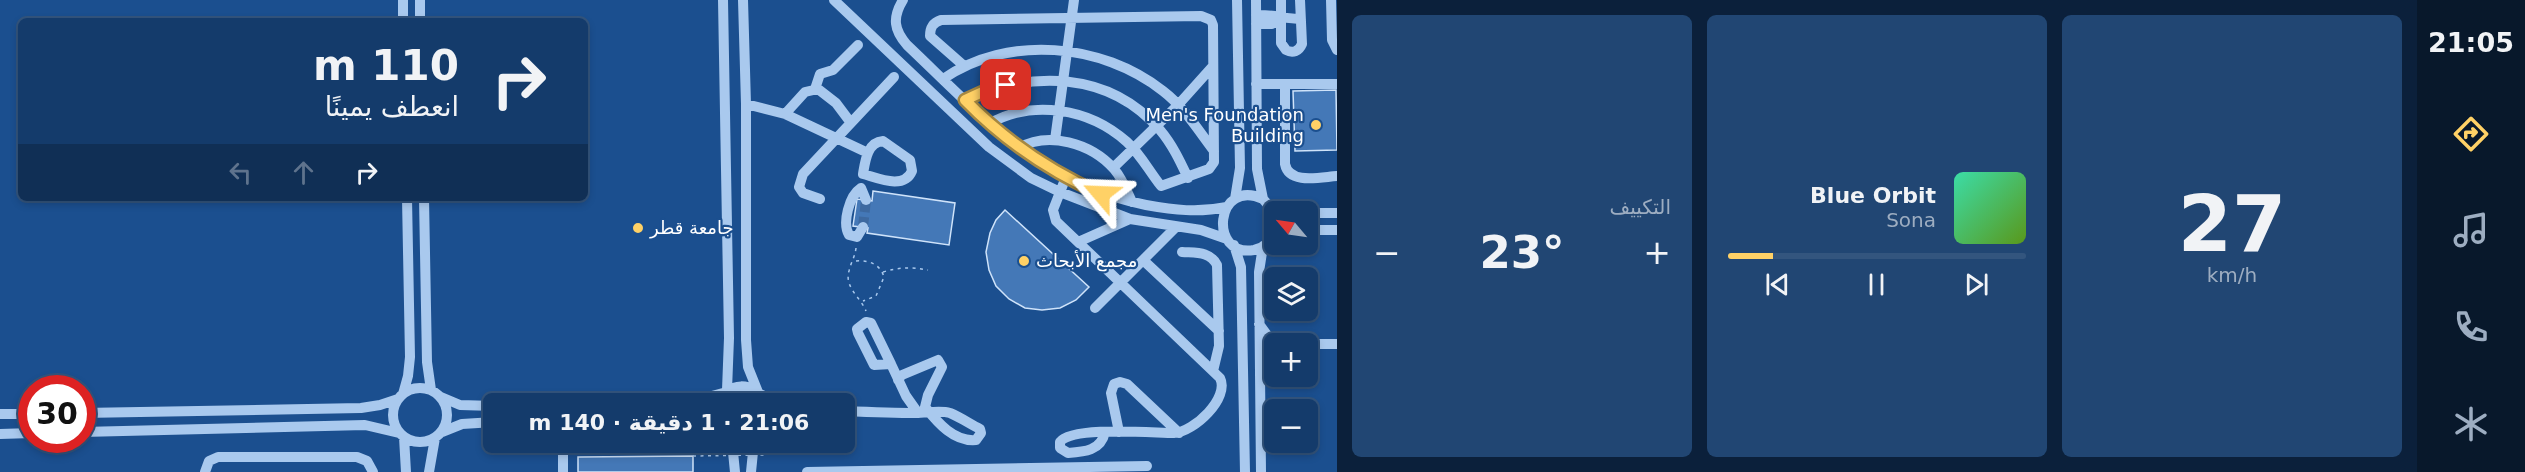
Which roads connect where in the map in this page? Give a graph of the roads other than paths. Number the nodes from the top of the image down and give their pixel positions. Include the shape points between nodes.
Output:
1 (403, 0) edge
2 (420, 0) edge
3 (723, 0) edge
4 (742, 0) edge
5 (834, 0) edge
6 (903, 0) edge
7 (1074, 0) edge
8 (1237, 0) edge
9 (1256, 0) edge
10 (1281, 0) edge
11 (1300, 0) edge
12 (1331, 0) edge
13 (403, 18) edge
14 (420, 18) edge
15 (1071, 18) junction
16 (1256, 19) junction
17 (1281, 19) junction
18 (1301, 19) junction
19 (858, 45) dead end
20 (1337, 50) edge
21 (1067, 51) junction
22 (963, 65) junction
23 (1213, 66) junction
24 (894, 77) dead end
25 (943, 79) junction
26 (1063, 80) junction
27 (1256, 84) junction
28 (1285, 84) junction
29 (1337, 84) edge
30 (814, 89) junction
31 (965, 100) junction
32 (747, 104) junction
33 (1178, 105) junction
34 (1059, 111) junction
35 (785, 114) junction
36 (851, 123) junction
37 (989, 124) junction
38 (1155, 126) junction
39 (837, 138) junction
40 (1055, 140) junction
41 (1019, 148) junction
42 (1132, 148) junction
43 (1214, 151) junction
44 (868, 153) junction
45 (1113, 168) junction
46 (863, 174) junction
47 (1337, 176) edge
48 (1066, 177) junction
49 (1188, 178) junction
50 (861, 188) junction
51 (1060, 192) junction
52 (820, 199) dead end
53 (866, 200) tunnel mouth
54 (407, 201) edge
55 (424, 201) edge
56 (1268, 201) edge
57 (1132, 202) junction
58 (1231, 203) junction
59 (1264, 203) edge
60 (1318, 213) edge
61 (1337, 213) edge
62 (1130, 219) junction
63 (1176, 227) junction
64 (1318, 230) edge
65 (1337, 230) edge
66 (860, 232) road end
67 (1078, 242) junction
68 (1230, 242) junction
69 (1263, 246) joint
70 (1182, 252) dead end
71 (1143, 261) junction
72 (1121, 283) junction
73 (1095, 308) dead end
74 (1259, 324) junction
75 (1219, 331) junction
76 (1266, 333) edge
77 (1318, 344) edge
78 (1337, 344) edge
79 (891, 364) junction
80 (1213, 371) junction
81 (898, 380) junction
82 (431, 390) junction
83 (725, 391) junction
84 (719, 393) edge
85 (754, 393) edge
86 (758, 393) edge
87 (400, 396) junction
88 (441, 397) junction
89 (483, 406) edge
90 (855, 411) edge
91 (96, 413) edge
92 (924, 413) junction
93 (0, 414) edge
94 (13, 414) junction
95 (18, 414) edge
96 (483, 423) edge
97 (96, 432) edge
98 (1105, 432) dead end
99 (1119, 432) junction
100 (13, 433) junction
101 (18, 433) edge
102 (1179, 433) junction
103 (0, 434) edge
104 (401, 435) junction
105 (438, 435) junction
106 (563, 453) edge
107 (733, 453) edge
108 (753, 453) edge
109 (1147, 466) dead end
110 (205, 472) edge
111 (372, 472) edge
112 (406, 472) edge
113 (429, 472) edge
114 (563, 472) edge
115 (735, 472) edge
116 (751, 472) edge
117 (807, 472) edge
118 (1245, 472) edge
119 (1261, 472) edge

1 - 13 street
2 - 14 street
3 - 83 street via 729,338
4 - 32 street
5 - 51 street via 989,147 1031,178
6 - 25 street via 895,17 898,34
7 - 15 street
8 - 58 street via 1240,168
9 - 16 street
10 - 17 street
11 - 18 street
12 - 20 street via 1332,40
15 - 21 street
15 - 22 street via 935,22 930,36
15 - 23 street via 1207,17 1213,24
16 - 17 street via 1272,24
16 - 27 street
17 - 18 street
17 - 18 street via 1282,46 1292,52 1302,44
19 - 30 street via 833,70 820,74
21 - 22 street via 1015,52
21 - 26 street
21 - 33 street via 1122,66 1164,91
22 - 25 street
23 - 33 street
23 - 43 street
24 - 36 street
25 - 31 street
26 - 31 street via 1024,81 989,89
26 - 34 street
26 - 38 street via 1101,89 1126,102
27 - 28 street
27 - 56 street via 1258,180
28 - 29 street
28 - 47 street via 1287,171 1295,177
30 - 35 street
30 - 36 street via 830,97
31 - 37 street
32 - 35 street
32 - 86 street via 746,340 748,367
33 - 38 street
33 - 43 street
34 - 37 street via 1024,110
34 - 40 street
34 - 42 street via 1100,123
35 - 39 street
36 - 39 street
37 - 41 street
38 - 42 street
38 - 49 street via 1174,150
39 - 44 street
39 - 52 street via 800,180 802,193
40 - 41 street via 1033,141
40 - 45 street via 1077,145
41 - 48 street
42 - 45 street
42 - 49 street via 1161,186
43 - 49 street via 1213,166
44 - 46 street
44 - 46 street via 876,142 886,143 910,160 912,171 909,178 899,182
45 - 57 street
46 - 50 street
48 - 51 street
48 - 57 street via 1101,194
50 - 53 street
50 - 66 street via 851,198 846,228 849,235
51 - 62 street
51 - 67 street via 1053,207 1054,218
54 - 87 street via 410,357
55 - 82 street
57 - 58 street via 1192,212
58 - 59 street via 1249,195
58 - 68 street via 1222,223
60 - 61 street
62 - 63 street
62 - 67 street
63 - 68 street via 1201,230
63 - 71 street
64 - 65 street
67 - 72 street
68 - 69 street via 1251,250
68 - 118 street via 1241,267
69 - 74 street
70 - 75 street via 1207,254 1217,265
71 - 72 street
71 - 75 street
72 - 73 street
72 - 80 street
74 - 76 street
74 - 119 street
75 - 80 street
77 - 78 street
79 - 79 street via 871,323 861,325 858,333 874,364
79 - 81 street
80 - 102 street via 1222,381 1220,397 1193,427
81 - 92 street
81 - 92 street via 938,360 942,367
82 - 87 street via 413,388
82 - 88 street
83 - 84 street
83 - 85 street via 741,385
87 - 91 street via 361,408
87 - 104 street via 393,416
88 - 89 street via 460,405
88 - 105 street via 448,414
90 - 92 street
93 - 94 street
94 - 95 street
94 - 100 street
96 - 105 street via 462,424
97 - 104 street via 365,425
98 - 99 street
99 - 102 street
99 - 102 street via 1111,393 1114,384 1120,382 1127,384
100 - 101 street
100 - 103 street
104 - 105 street via 421,443
104 - 112 street
105 - 113 street
106 - 114 street
107 - 115 street
108 - 116 street
109 - 117 street
110 - 111 street via 209,461 218,457 357,457 367,461

